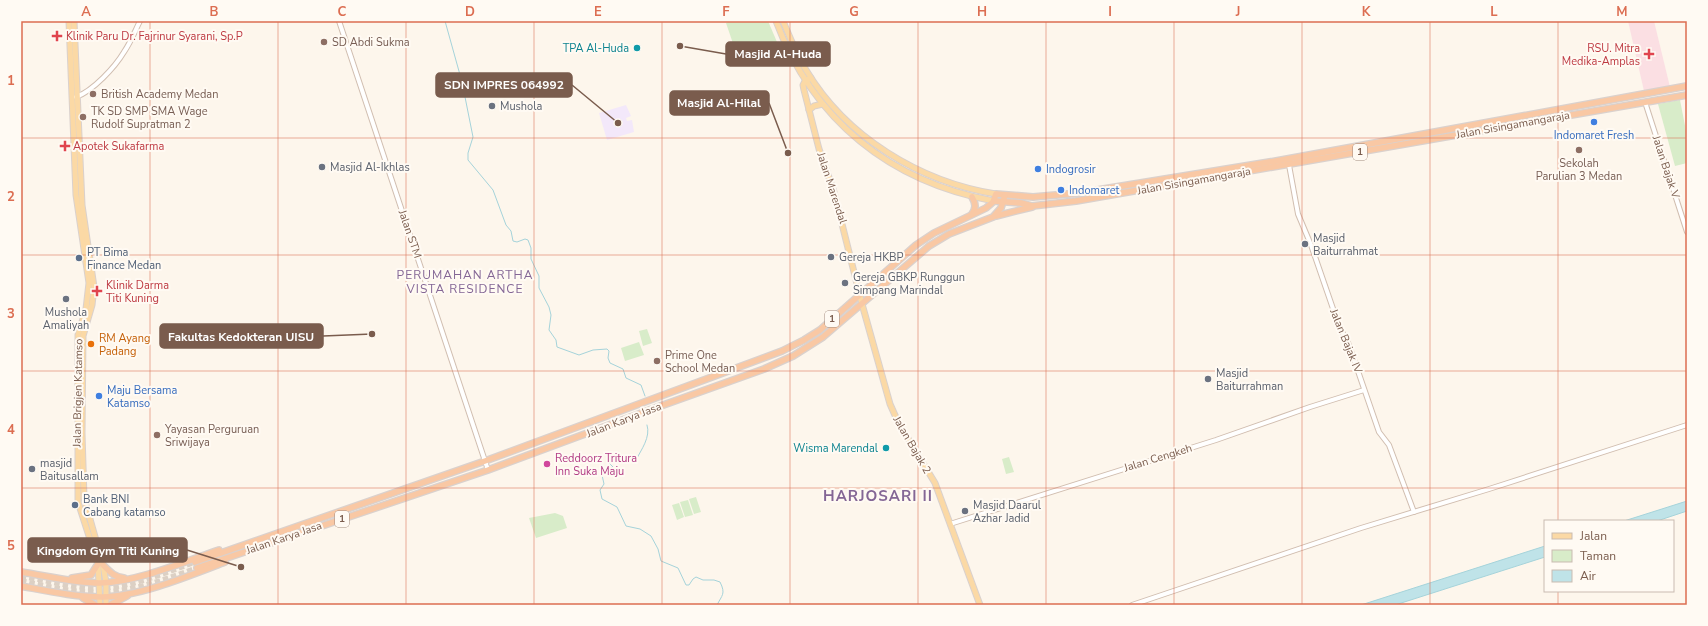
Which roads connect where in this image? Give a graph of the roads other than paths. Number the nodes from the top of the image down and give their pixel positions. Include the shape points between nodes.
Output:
1 (69, 21) edge
2 (74, 21) edge
3 (140, 21) edge
4 (339, 21) edge
5 (776, 21) edge
6 (783, 21) edge
7 (807, 71) junction
8 (801, 74) junction
9 (811, 78) junction
10 (805, 81) junction
11 (1687, 86) edge
12 (1687, 95) edge
13 (74, 97) junction
14 (1645, 102) junction
15 (823, 104) junction
16 (809, 110) junction
17 (1289, 165) junction
18 (996, 194) junction
19 (1005, 195) junction
20 (972, 197) junction
21 (994, 201) junction
22 (1004, 203) junction
23 (1032, 206) junction
24 (972, 215) junction
25 (993, 217) junction
26 (1687, 232) edge
27 (860, 295) junction
28 (862, 304) junction
29 (688, 387) junction
30 (1364, 390) junction
31 (691, 395) junction
32 (1687, 426) edge
33 (486, 461) junction
34 (488, 470) junction
35 (1414, 512) junction
36 (304, 524) junction
37 (950, 524) junction
38 (308, 530) junction
39 (101, 564) junction
40 (21, 572) edge
41 (143, 575) junction
42 (62, 578) junction
43 (102, 583) junction
44 (21, 586) edge
45 (134, 592) junction
46 (76, 595) junction
47 (103, 597) junction
48 (94, 605) edge
49 (100, 605) edge
50 (106, 605) edge
51 (110, 605) edge
52 (980, 605) edge
53 (1132, 605) edge

1 - 13 main road, Jalan Brigjen Katamso
2 - 13 main road, Jalan Brigjen Katamso
3 - 13 street via 125,52 117,62 94,85
4 - 33 street, Jalan STM
5 - 8 main road, Jalan Sisingamangaraja
6 - 7 main road, Jalan Sisingamangaraja
7 - 8 main road
7 - 9 main road, Jalan Sisingamangaraja
8 - 10 main road, Jalan Sisingamangaraja
9 - 10 main road
9 - 18 main road, Jalan Sisingamangaraja via 846,119 872,142 901,161 937,179 980,192
10 - 15 main road, Jalan Sisingamangaraja
10 - 16 main road, Jalan Marendal via 803,86
11 - 19 highway, Jalan Sisingamangaraja / 1 via 1079,194 1037,197
12 - 14 highway, Jalan Sisingamangaraja / 1
13 - 39 main road, Jalan Brigjen Katamso via 76,195 89,283 86,308 78,335 84,504
14 - 17 highway, Jalan Sisingamangaraja / 1
14 - 26 street, Jalan Bajak V
15 - 16 main road
15 - 20 main road, Jalan Sisingamangaraja via 843,127 877,155 934,186
16 - 27 main road, Jalan Marendal via 834,192
17 - 23 highway, Jalan Sisingamangaraja / 1 via 1083,200
17 - 30 street, Jalan Bajak IV via 1298,214 1339,326 1350,345
18 - 19 highway, Jalan Sisingamangaraja / 1
18 - 21 highway
19 - 22 highway
20 - 21 main road, Jalan Sisingamangaraja
20 - 24 highway via 975,208
21 - 22 highway, Jalan Sisingamangaraja / 1
21 - 24 highway, Jalan Karya Jasa / 1
22 - 23 highway, Jalan Sisingamangaraja / 1
22 - 25 highway
23 - 25 highway, Jalan Karya Jasa
24 - 27 highway, Jalan Karya Jasa / 1 via 934,233 916,245
25 - 28 highway, Jalan Karya Jasa / 1 via 949,234 938,241
27 - 28 main road, Jalan Marendal
27 - 29 highway, Jalan Karya Jasa / 1 via 820,330 804,340 761,360
28 - 31 highway, Jalan Karya Jasa / 1 via 823,337 793,356
28 - 37 main road, Jalan Bajak 2 via 893,412 935,483
29 - 31 highway
29 - 33 highway, Jalan Karya Jasa / 1 via 586,422
30 - 35 street, Jalan Bajak IV via 1379,432 1389,445
30 - 37 street, Jalan Cengkeh
31 - 34 highway, Jalan Karya Jasa / 1
32 - 35 street
33 - 34 street, Jalan STM
33 - 36 highway, Jalan Karya Jasa / 1
34 - 38 highway, Jalan Karya Jasa / 1
35 - 53 street
36 - 38 highway, Jalan Karya Jasa / 1 via 196,565
36 - 41 highway
37 - 52 main road, Jalan Bajak 2
38 - 45 highway via 262,549
39 - 41 highway via 116,577 130,578
39 - 42 highway via 91,575
39 - 43 main road, Jalan Brigjen Katamso
40 - 42 highway
41 - 43 highway
42 - 43 highway
43 - 47 main road, Jalan Brigjen Katamso
44 - 46 highway
45 - 47 highway
45 - 51 highway
46 - 47 highway
46 - 48 highway
47 - 49 main road
47 - 50 main road

